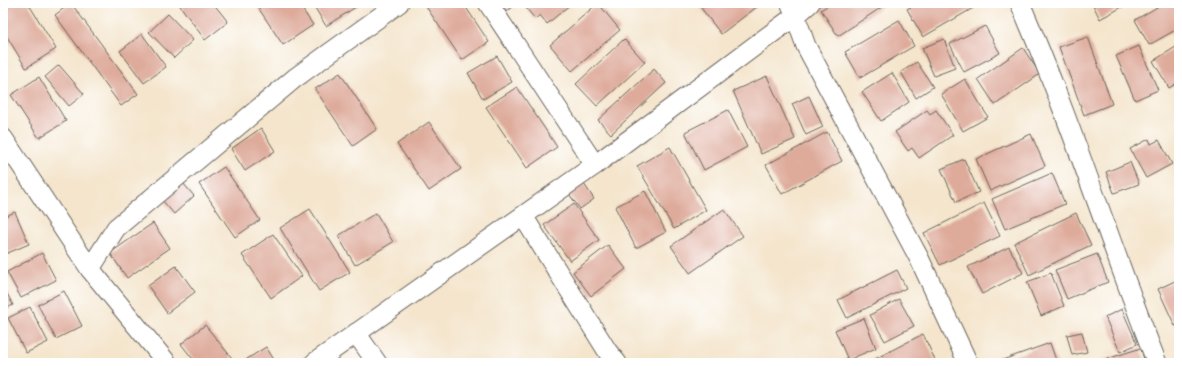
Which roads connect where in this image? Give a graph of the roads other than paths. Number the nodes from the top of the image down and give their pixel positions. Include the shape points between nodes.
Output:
1 (399, 3) edge
2 (488, 3) edge
3 (810, 3) edge
4 (1020, 3) edge
5 (793, 9) edge
6 (3, 138) edge
7 (595, 165) junction
8 (523, 216) junction
9 (90, 269) junction
10 (356, 334) junction
11 (167, 363) edge
12 (314, 363) edge
13 (377, 363) edge
14 (617, 363) edge
15 (968, 363) edge
16 (1157, 363) edge

1 - 9 street via 295,78 116,228
2 - 7 street
3 - 5 street
4 - 16 street via 1043,57
5 - 7 street
5 - 15 street via 806,46 918,258
6 - 9 street
7 - 8 street
8 - 10 street
8 - 14 street
9 - 11 street
10 - 12 street
10 - 13 street

